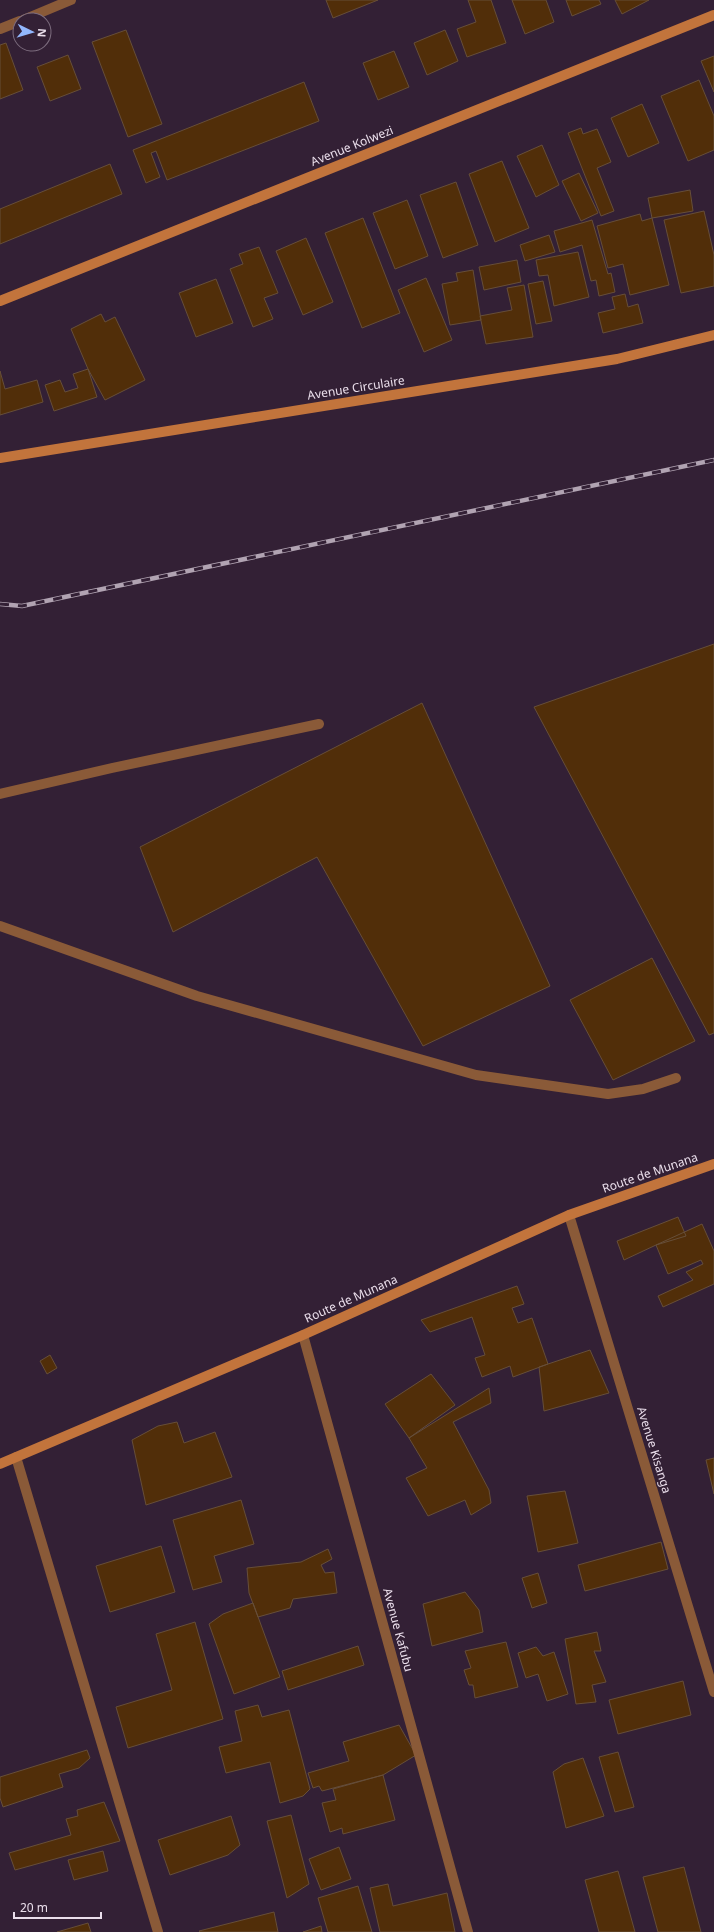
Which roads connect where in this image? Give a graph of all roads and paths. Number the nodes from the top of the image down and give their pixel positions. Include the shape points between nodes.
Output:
1 (71, 0) edge
2 (42, 12) edge
3 (714, 15) edge
4 (12, 24) edge
5 (0, 29) edge
6 (0, 301) edge
7 (714, 335) edge
8 (0, 458) edge
9 (319, 724) dead end
10 (0, 794) edge
11 (0, 926) edge
12 (676, 1078) dead end
13 (714, 1164) edge
14 (569, 1215) junction
15 (303, 1335) junction
16 (16, 1457) junction
17 (0, 1464) edge
18 (714, 1692) edge
19 (158, 1932) edge
20 (468, 1932) edge

1 - 2 street
3 - 6 street, Avenue Kolwezi
4 - 5 street
7 - 8 street, Avenue Circulaire via 617,359
9 - 10 street
11 - 12 street via 197,996 476,1075 608,1094 643,1089
13 - 14 street, Route de Munana
14 - 15 street, Route de Munana
14 - 18 street, Avenue Kisanga
15 - 16 street, Route de Munana
15 - 20 street, Avenue Kafubu
16 - 17 street, Route de Munana
16 - 19 street

